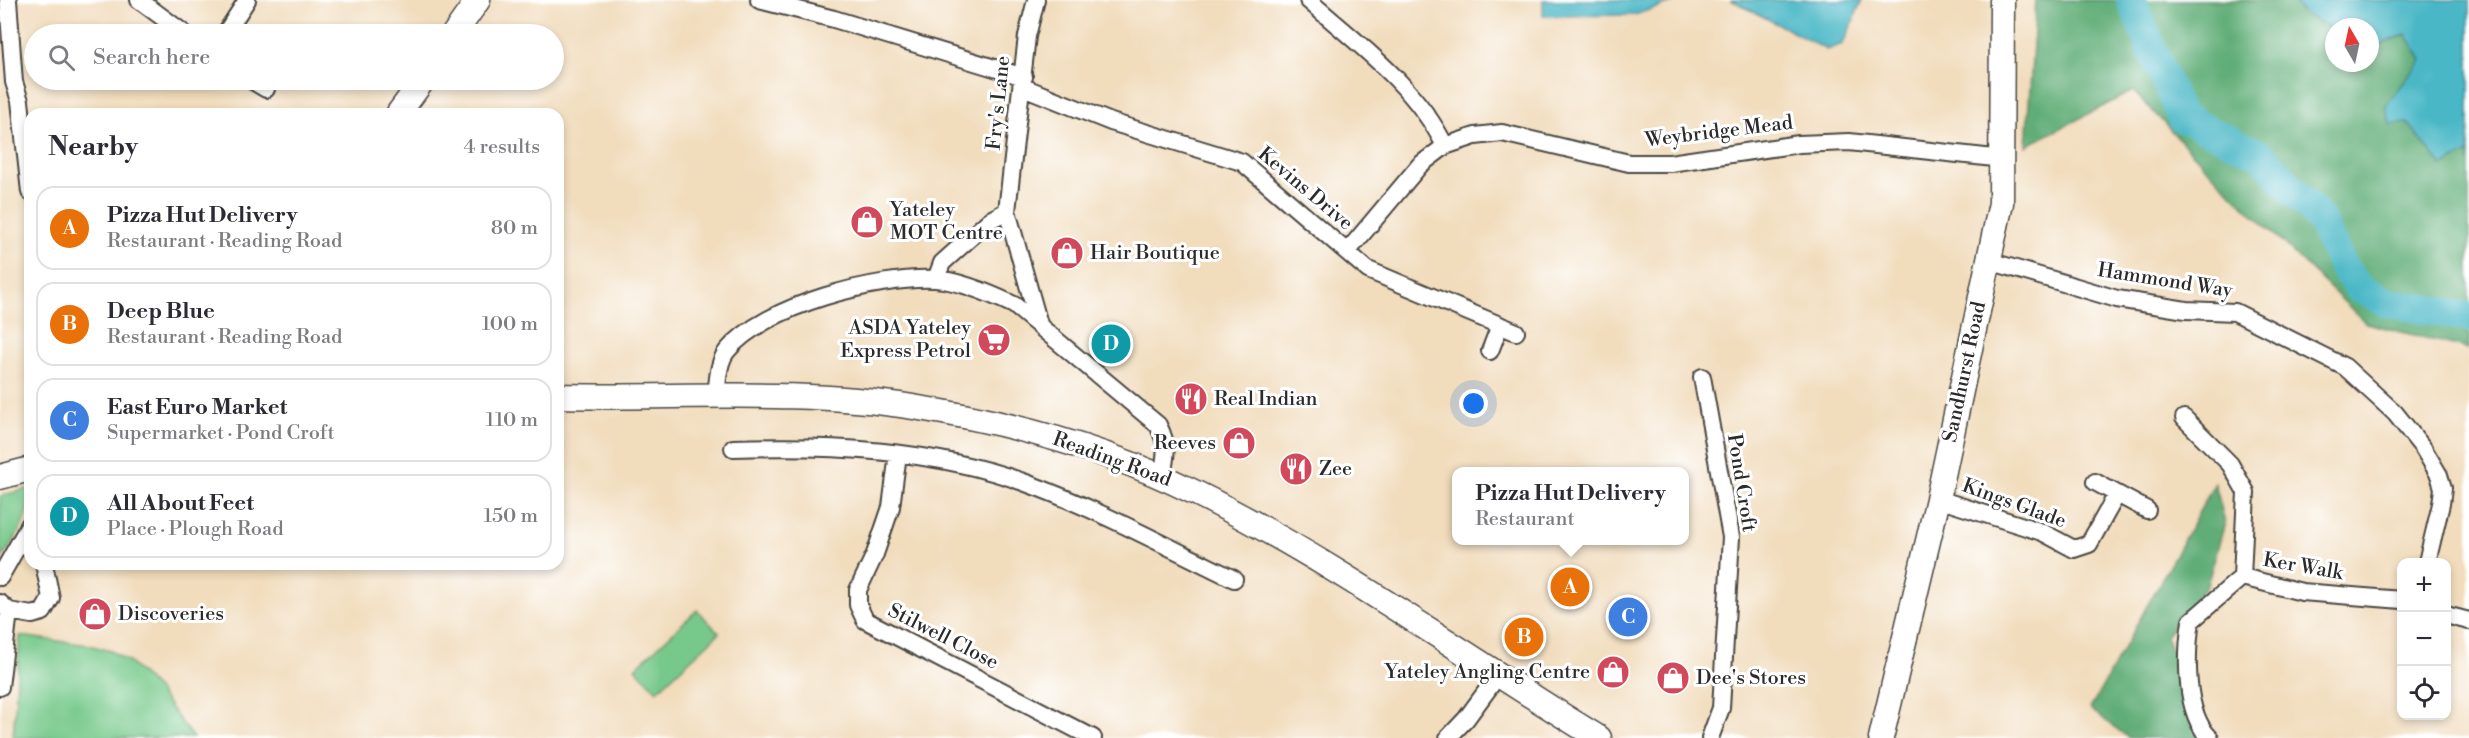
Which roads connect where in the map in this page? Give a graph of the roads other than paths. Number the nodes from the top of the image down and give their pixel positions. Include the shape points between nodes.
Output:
1 (8, 0) edge
2 (139, 0) edge
3 (248, 0) edge
4 (478, 0) edge
5 (759, 0) edge
6 (1036, 0) edge
7 (1308, 0) edge
8 (2002, 0) edge
9 (171, 24) edge
10 (232, 24) edge
11 (461, 24) edge
12 (1023, 82) junction
13 (7, 84) edge
14 (416, 90) edge
15 (402, 108) edge
16 (24, 137) edge
17 (1445, 146) junction
18 (2003, 159) junction
19 (1008, 212) junction
20 (1347, 252) junction
21 (1989, 261) junction
22 (936, 279) junction
23 (1040, 324) junction
24 (1500, 325) junction
25 (1516, 332) dead end
26 (1490, 351) dead end
27 (1702, 377) dead end
28 (716, 395) junction
29 (564, 396) edge
30 (2184, 418) dead end
31 (732, 448) dead end
32 (898, 454) junction
33 (24, 471) edge
34 (0, 477) edge
35 (1161, 477) junction
36 (2095, 482) dead end
37 (2116, 494) junction
38 (1938, 499) junction
39 (2147, 510) dead end
40 (24, 536) edge
41 (2428, 558) edge
42 (45, 570) edge
43 (0, 577) edge
44 (2242, 577) junction
45 (1234, 579) dead end
46 (2397, 600) edge
47 (4, 607) edge
48 (2451, 616) edge
49 (2469, 621) edge
50 (1498, 674) junction
51 (0, 687) edge
52 (1093, 738) edge
53 (1448, 738) edge
54 (1599, 738) edge
55 (1710, 738) edge
56 (1881, 738) edge
57 (2210, 738) edge

1 - 13 street
2 - 9 street
3 - 10 street
4 - 11 main road
5 - 12 street, Kevins Drive via 834,20
6 - 12 street, Fry's Lane via 1027,36
7 - 17 street via 1420,104
8 - 18 main road, Sandhurst Road
12 - 19 street, Fry's Lane
12 - 20 street, Kevins Drive via 1111,122 1242,162
13 - 16 street via 20,101
14 - 15 main road
17 - 18 street, Weybridge Mead via 1474,135 1502,133 1629,163 1670,163 1799,144 1849,142
17 - 20 street, Weybridge Mead via 1420,165
18 - 21 main road, Sandhurst Road via 2001,202
19 - 22 street via 990,220 942,263
19 - 23 street, Fry's Lane
20 - 24 street, Kevins Drive via 1382,277
21 - 38 main road, Sandhurst Road
21 - 41 street, Hammond Way via 2117,299 2186,310 2235,312 2345,367 2395,413 2439,475 2443,488
22 - 23 street via 989,294 1014,305
22 - 28 street via 823,295 768,320 726,352
23 - 35 street via 1158,425 1167,449
24 - 25 street, Kevins Drive
24 - 26 street
27 - 55 street, Pond Croft via 1731,537 1721,708
28 - 29 main road, Reading Road
28 - 35 main road, Reading Road via 831,397 911,406 1065,442
30 - 44 street via 2230,464 2246,492
31 - 32 street via 795,446
32 - 45 street via 980,469 1025,483
32 - 52 street, Stilwell Close via 891,507 858,590 858,605 866,620
33 - 34 main road
35 - 50 main road, Reading Road via 1278,535
36 - 37 street
37 - 38 street, Kings Glade via 2089,544 2074,549 2042,532
37 - 39 street
38 - 56 main road, Sandhurst Road
40 - 43 street
42 - 47 street via 51,598 43,612 32,615
44 - 46 street, Ker Walk via 2302,592
44 - 57 street, Ker Walk via 2191,621 2189,680 2195,711 2203,732
47 - 51 street
48 - 49 street
50 - 53 street
50 - 54 main road, Reading Road

